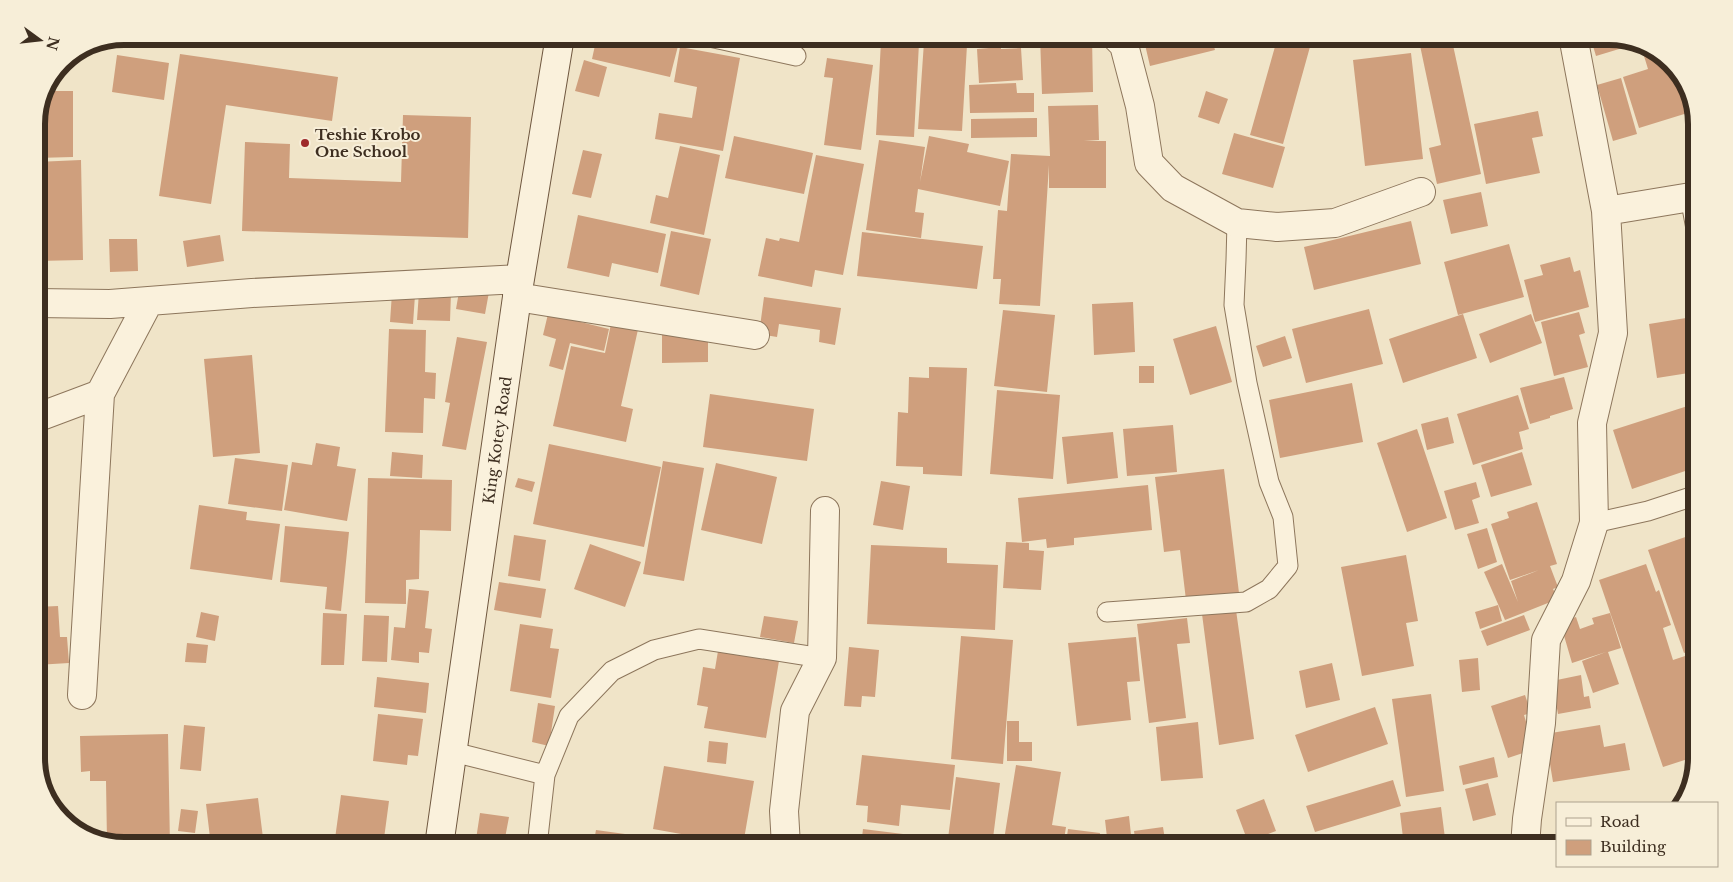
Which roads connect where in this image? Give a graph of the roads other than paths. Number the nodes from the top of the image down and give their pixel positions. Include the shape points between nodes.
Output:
1 (558, 45) edge
2 (746, 45) edge
3 (1124, 45) edge
4 (1575, 45) edge
5 (796, 56) dead end
6 (1420, 192) dead end
7 (1688, 198) edge
8 (1606, 211) junction
9 (1236, 223) junction
10 (518, 288) junction
11 (150, 301) junction
12 (45, 303) edge
13 (755, 335) dead end
14 (100, 394) junction
15 (45, 415) edge
16 (1688, 497) edge
17 (825, 511) dead end
18 (1594, 523) junction
19 (1107, 612) dead end
20 (822, 658) junction
21 (82, 696) dead end
22 (453, 752) junction
23 (546, 775) junction
24 (440, 837) edge
25 (538, 837) edge
26 (785, 837) edge
27 (1526, 837) edge

1 - 10 street, King Kotey Road
2 - 5 lane
3 - 9 street via 1140,106 1149,163 1173,188
4 - 8 street
6 - 9 street via 1335,223 1277,227
7 - 8 street
8 - 18 street via 1612,333 1592,423
9 - 19 lane via 1234,305 1269,482 1283,517 1288,566 1269,589 1246,602
10 - 11 street via 252,293
10 - 13 street
10 - 22 street, King Kotey Road
11 - 12 street
11 - 14 street
14 - 15 street
14 - 21 street
16 - 18 lane via 1648,511
17 - 20 street
18 - 27 street via 1576,581 1546,640 1541,723
20 - 23 lane via 700,639 654,650 612,671 569,716
20 - 26 street via 795,712 784,811
22 - 23 lane
22 - 24 street, King Kotey Road
23 - 25 lane

